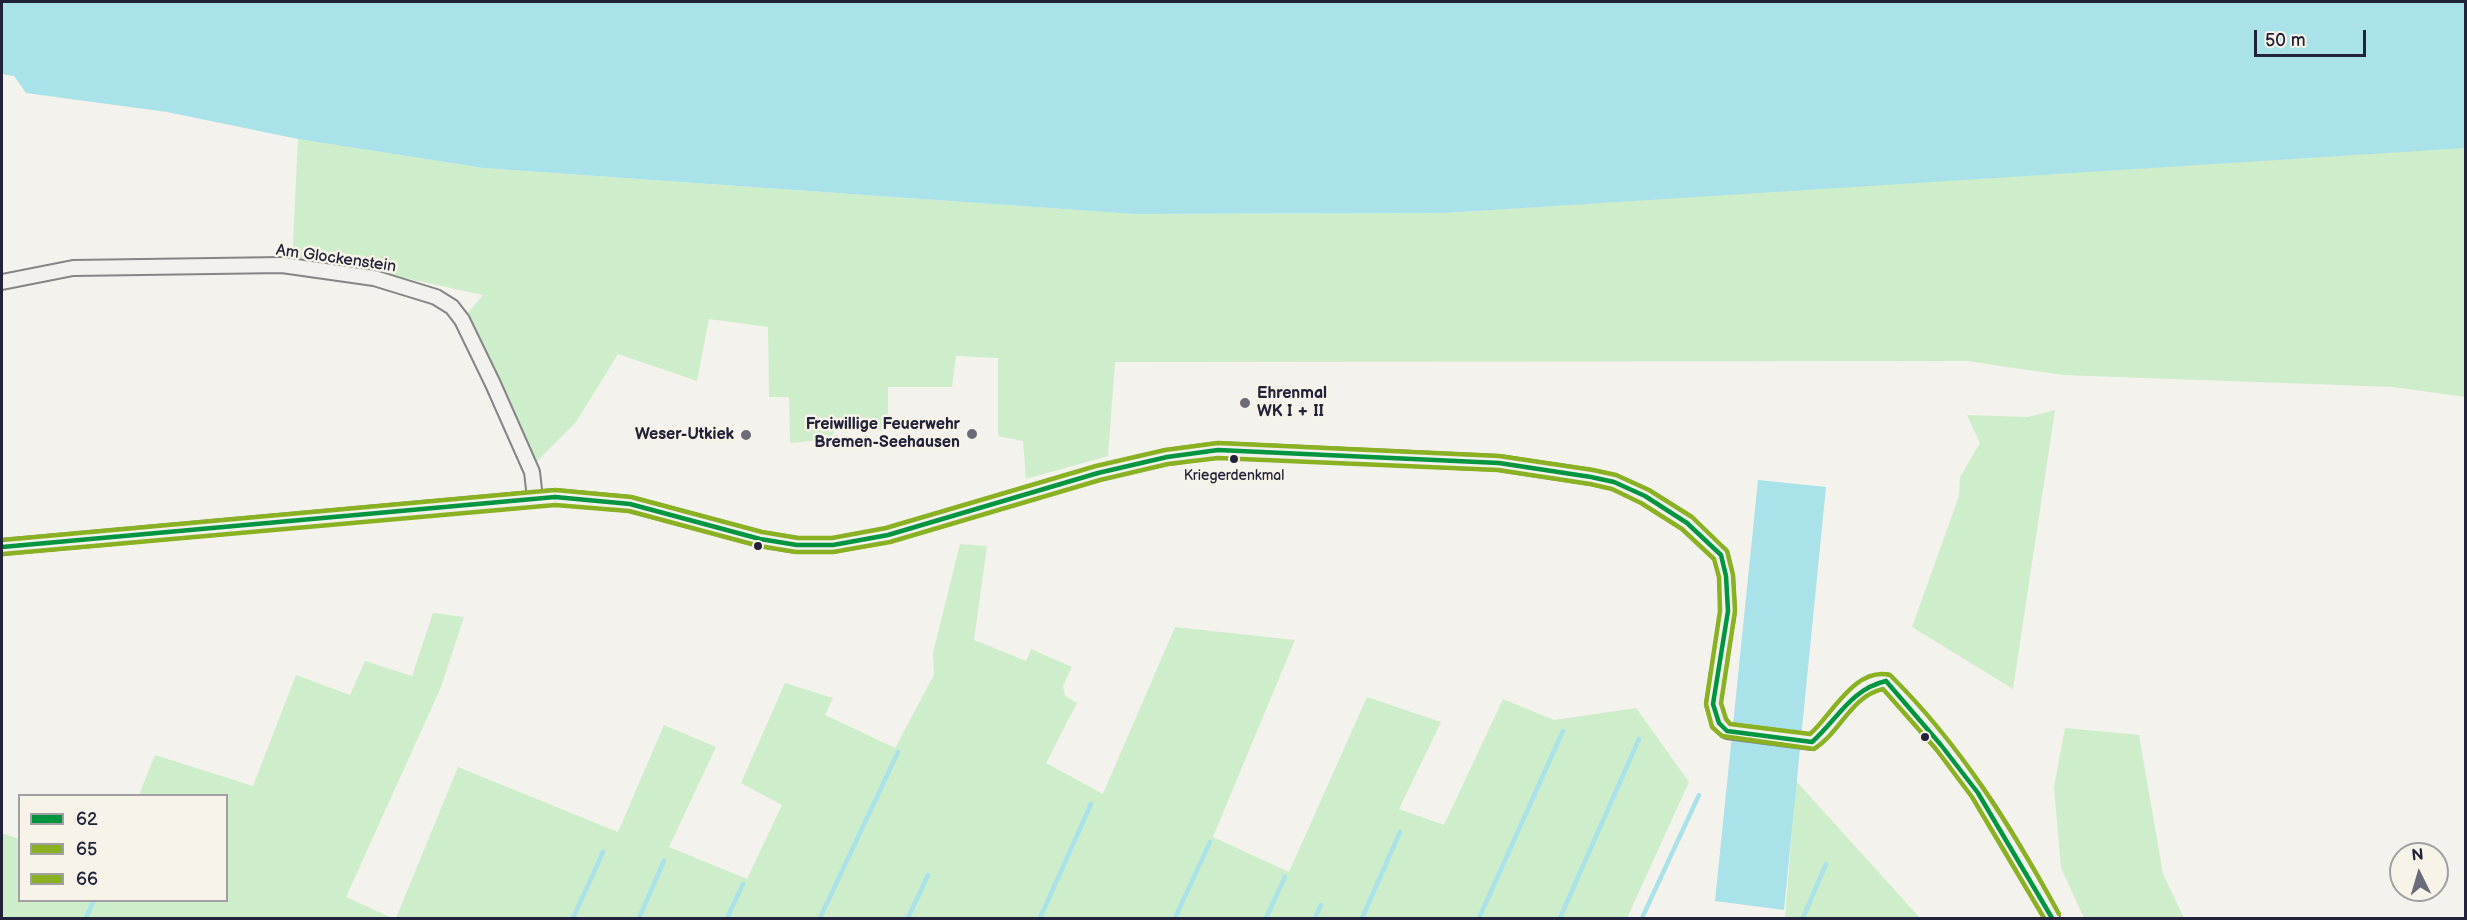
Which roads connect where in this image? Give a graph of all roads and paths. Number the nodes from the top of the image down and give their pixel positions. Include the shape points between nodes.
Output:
1 (2, 282) edge
2 (535, 498) junction
3 (2, 547) edge
4 (2052, 918) edge

1 - 2 street, Am Glockenstein via 73,268 282,266 374,278 436,297 452,307 467,331 532,472
2 - 3 street
2 - 4 street via 630,504 760,539 833,545 888,535 1098,473 1218,450 1499,463 1614,483 1645,496 1687,523 1721,555 1728,611 1713,704 1719,723 1727,731 1812,742 1858,692 1872,682 1886,681 1951,755 2021,860

